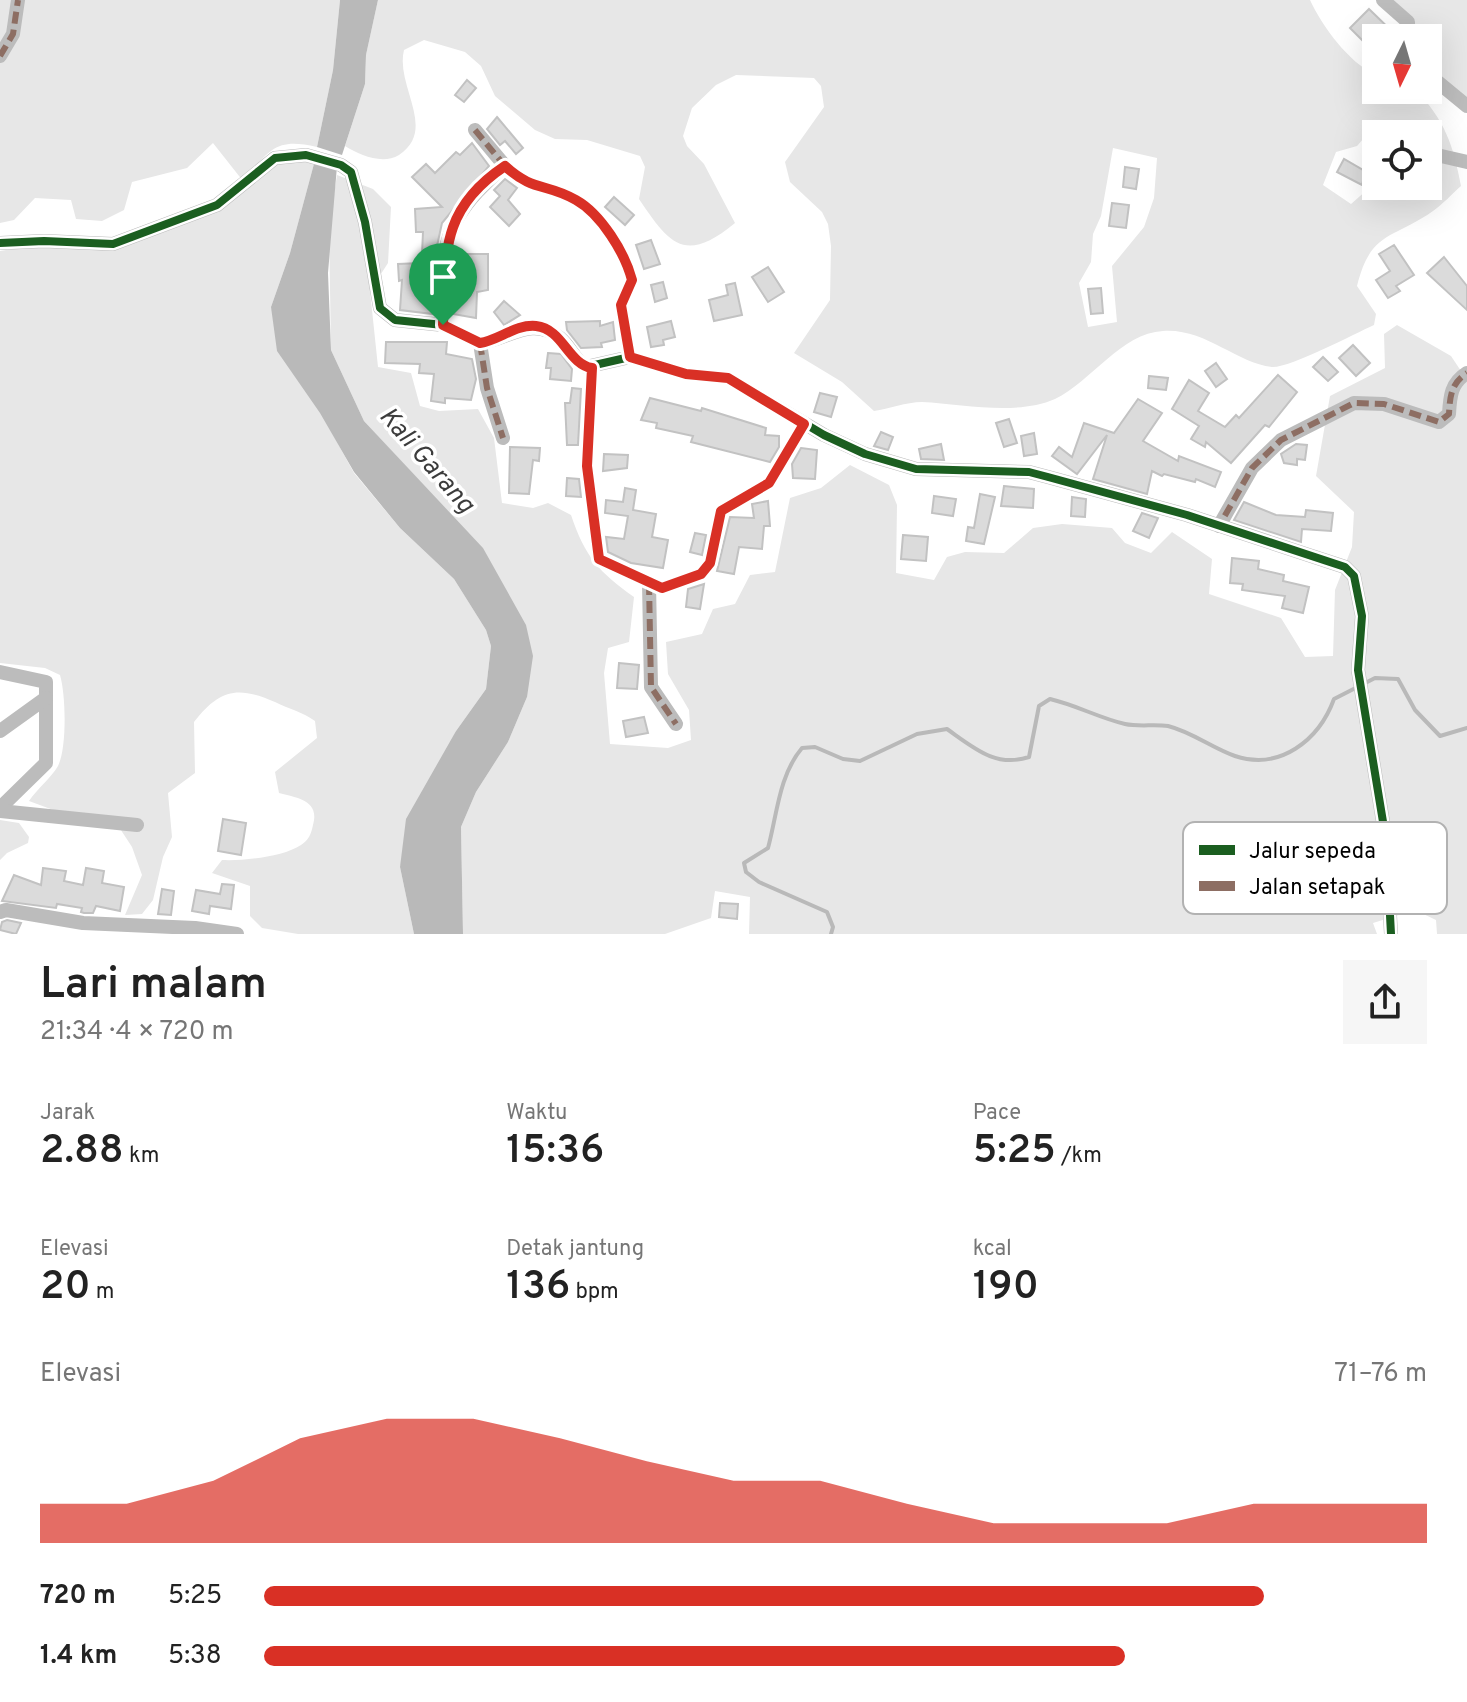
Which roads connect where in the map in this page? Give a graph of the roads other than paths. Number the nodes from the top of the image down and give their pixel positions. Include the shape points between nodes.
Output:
1 (18, 0) edge
2 (1383, 0) edge
3 (1408, 24) edge
4 (0, 56) edge
5 (1442, 85) edge
6 (1467, 106) edge
7 (475, 130) dead end
8 (1442, 156) edge
9 (1467, 162) edge
10 (505, 166) junction
11 (0, 243) edge
12 (443, 325) junction
13 (480, 343) junction
14 (630, 357) junction
15 (592, 368) junction
16 (1467, 373) edge
17 (804, 424) junction
18 (503, 438) dead end
19 (1219, 526) junction
20 (649, 583) junction
21 (0, 672) edge
22 (46, 698) junction
23 (676, 724) dead end
24 (0, 731) edge
25 (0, 810) edge
26 (1383, 822) edge
27 (137, 825) dead end
28 (0, 912) edge
29 (1390, 914) edge
30 (237, 934) edge
31 (1391, 934) edge

1 - 4 street via 13,34
2 - 3 street
5 - 6 street
7 - 10 street
8 - 9 street
10 - 12 street via 452,224 444,261
10 - 14 street via 523,182 575,199 609,234 632,280 621,305
11 - 12 street via 113,244 217,205 275,158 306,155 351,172 380,308 395,320
12 - 13 street
13 - 15 street via 538,326 559,337 579,363
13 - 18 street
14 - 15 street
14 - 17 street via 686,374 728,378
15 - 20 street via 587,466 598,555 606,565
16 - 19 street via 1458,378 1449,414 1439,422 1384,404 1354,403 1281,440 1252,468
17 - 19 street via 865,454 916,469 1029,472
17 - 20 street via 769,483 721,511 713,556 701,574 667,588
19 - 26 street via 1345,567 1354,576 1362,616 1361,702
20 - 23 street via 651,687
21 - 22 street via 44,679
22 - 24 street
22 - 25 street via 46,763
25 - 27 street
28 - 30 street
29 - 31 street

